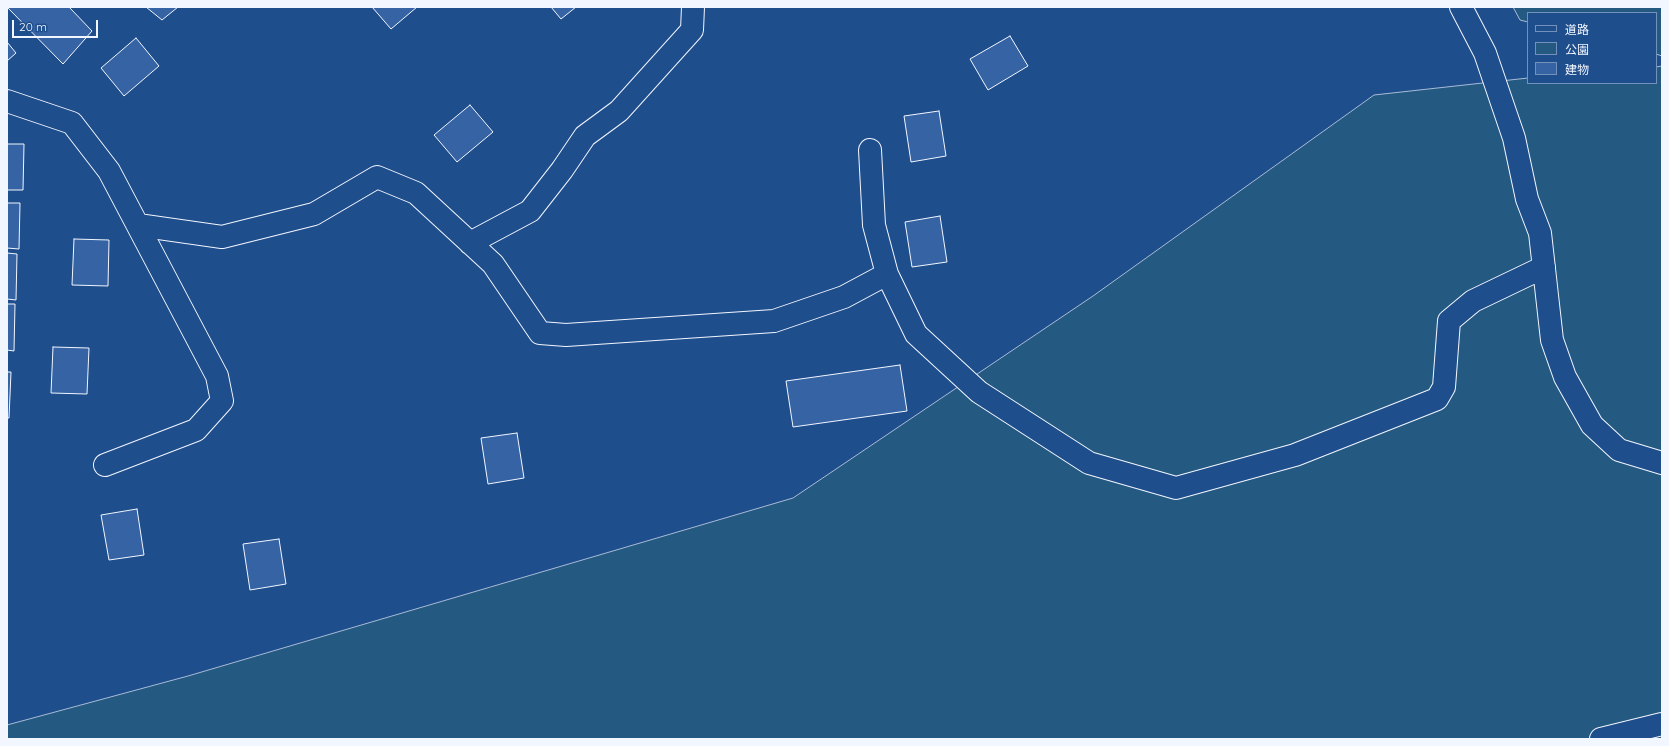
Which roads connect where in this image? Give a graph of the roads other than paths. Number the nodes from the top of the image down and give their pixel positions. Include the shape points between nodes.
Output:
1 (693, 7) edge
2 (1461, 7) edge
3 (7, 101) edge
4 (870, 150) dead end
5 (138, 224) junction
6 (470, 243) junction
7 (1544, 267) junction
8 (887, 274) junction
9 (1662, 463) edge
10 (105, 465) dead end
11 (1662, 724) edge
12 (1600, 739) edge

1 - 6 street via 692,30 619,111 585,136 530,211
2 - 7 street via 1485,53 1514,138 1527,199 1540,233
3 - 5 street via 72,123 109,171
4 - 8 street via 874,224
5 - 6 street via 222,237 314,214 377,177 416,193
5 - 10 street via 217,376 222,401 196,430
6 - 8 street via 493,264 540,333 566,335 774,321 844,297
7 - 8 street via 1473,301 1449,321 1444,387 1437,399 1295,455 1176,488 1089,464 979,392 916,334
7 - 9 street via 1552,340 1565,377 1592,425 1619,450
11 - 12 street

